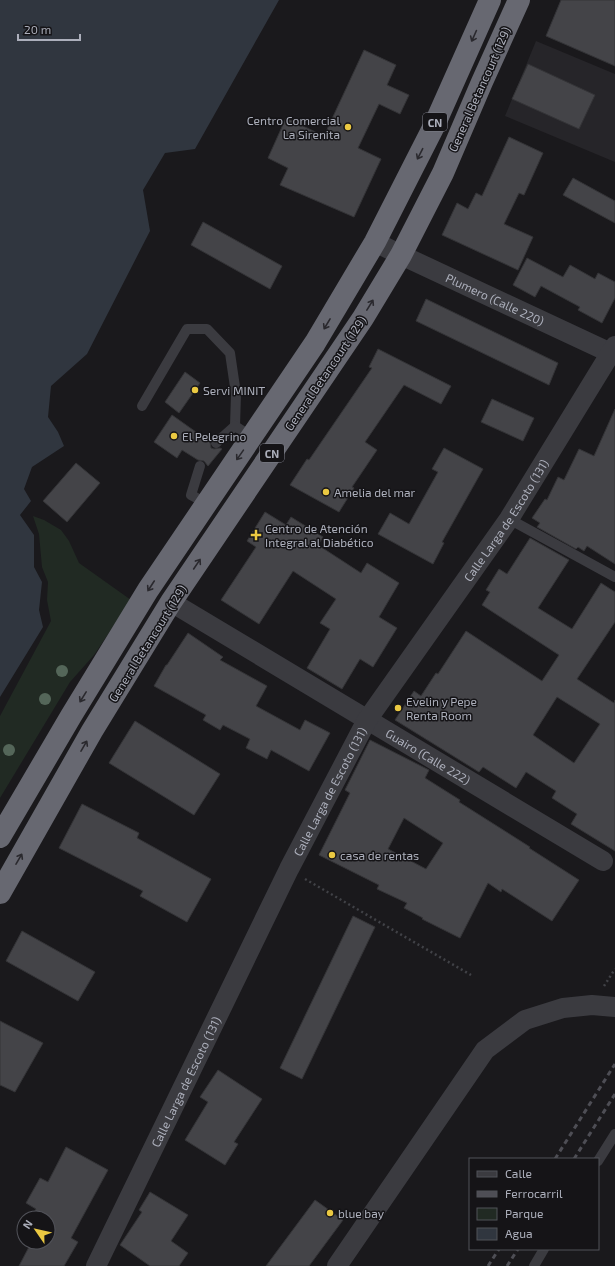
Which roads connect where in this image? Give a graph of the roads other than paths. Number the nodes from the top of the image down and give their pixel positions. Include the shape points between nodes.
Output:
1 (490, 0) edge
2 (519, 0) edge
3 (375, 242) junction
4 (401, 255) junction
5 (614, 352) edge
6 (142, 406) dead end
7 (243, 432) junction
8 (216, 443) dead end
9 (200, 466) dead end
10 (206, 503) junction
11 (509, 519) junction
12 (615, 577) edge
13 (171, 602) junction
14 (367, 720) junction
15 (0, 837) edge
16 (603, 861) dead end
17 (0, 893) edge
18 (615, 1007) edge
19 (615, 1134) edge
20 (599, 1159) edge
21 (543, 1250) edge
22 (96, 1266) edge
23 (337, 1266) edge
24 (534, 1266) edge

1 -> 3 highway, General Betancourt (129) / CN via 433,128
2 - 4 highway, General Betancourt (129) / CN via 443,173
3 - 4 street, Plumero (Calle 220)
3 -> 7 highway, General Betancourt (129) / CN via 315,344
4 - 5 street, Plumero (Calle 220)
13 -> 4 highway, General Betancourt (129) / CN via 363,318
5 - 11 street, Calle Larga de Escoto (131)
6 - 7 lane via 187,329 207,329 230,352
7 - 8 lane
7 -> 10 highway, General Betancourt (129) / CN
9 - 10 lane via 190,495
10 -> 15 highway, General Betancourt (129) / CN via 148,590
11 - 12 lane
11 - 14 street, Calle Larga de Escoto (131)
13 - 14 street, Guairo (Calle 222)
17 -> 13 highway, General Betancourt (129) / CN via 92,731
14 - 16 street, Guairo (Calle 222)
14 - 22 street, Calle Larga de Escoto (131) via 289,869
18 - 23 street via 592,1005 563,1008 525,1020 485,1050
19 - 20 lane
21 - 24 lane

